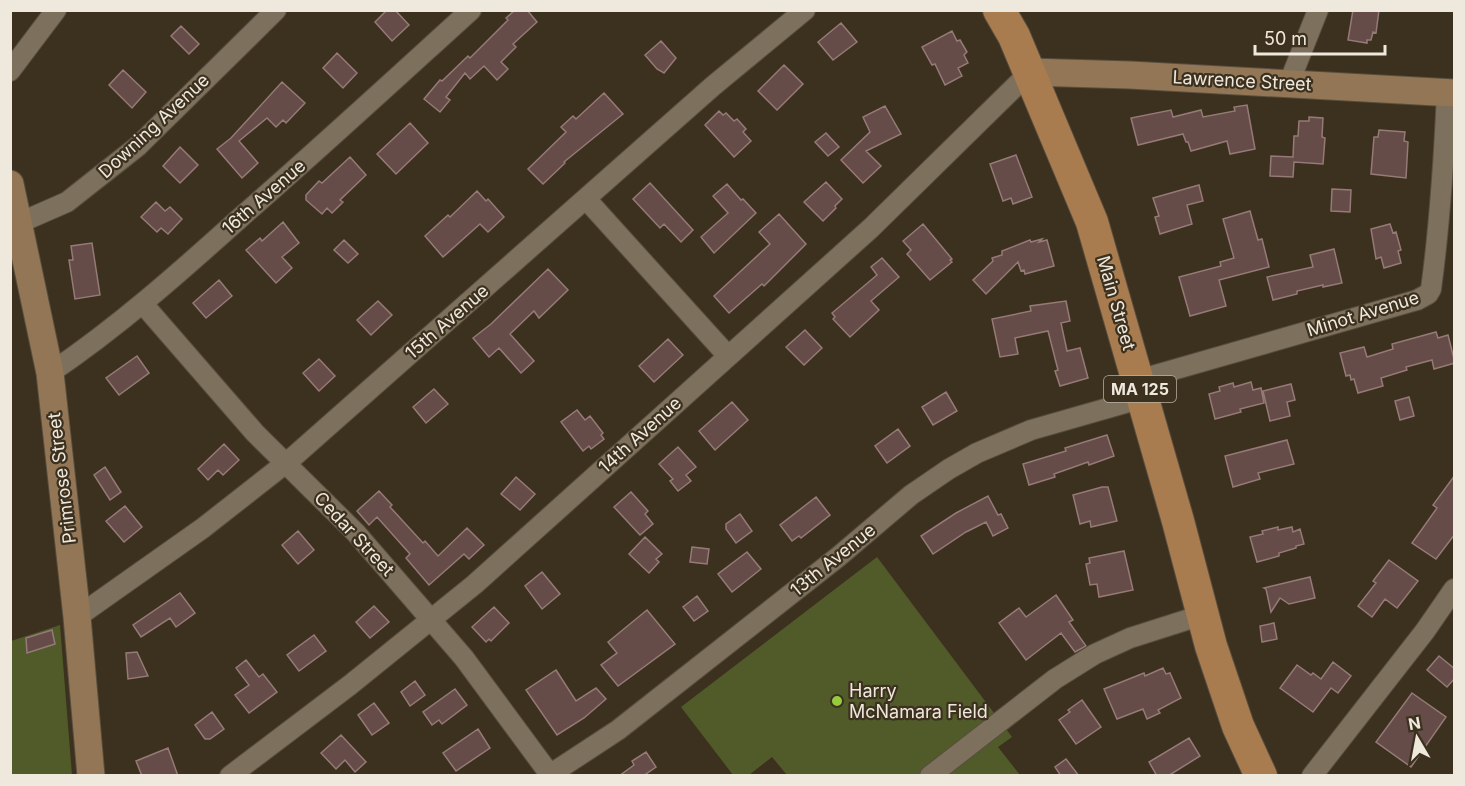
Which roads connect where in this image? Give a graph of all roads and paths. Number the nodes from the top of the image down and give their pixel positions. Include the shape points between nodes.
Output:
1 (56, 10) edge
2 (276, 10) edge
3 (471, 10) edge
4 (805, 10) edge
5 (999, 10) edge
6 (1318, 10) edge
7 (10, 71) edge
8 (1030, 72) junction
9 (1289, 84) junction
10 (1451, 93) edge
11 (10, 184) edge
12 (586, 198) junction
13 (19, 223) junction
14 (19, 268) edge
15 (143, 304) junction
16 (728, 356) junction
17 (50, 373) junction
18 (1140, 389) junction
19 (286, 463) junction
20 (1455, 589) edge
21 (1202, 615) junction
22 (78, 617) junction
23 (431, 620) junction
24 (551, 775) edge
25 (91, 776) edge
26 (230, 776) edge
27 (930, 776) edge
28 (1261, 776) edge
29 (1312, 776) edge

1 - 7 street
2 - 13 street, Downing Avenue via 129,153 67,202
3 - 15 street, 16th Avenue
4 - 12 street, 15th Avenue
5 - 8 main road, Main Street / MA 125
6 - 9 street
8 - 9 main road, Lawrence Street
8 - 16 street, 14th Avenue via 871,228
8 - 18 main road, Main Street / MA 125 via 1092,222
9 - 10 main road, Lawrence Street
10 - 18 street, Minot Avenue via 1428,294
11 - 13 main road, Primrose Street
12 - 16 street
12 - 19 street, 15th Avenue
13 - 14 main road, Primrose Street
14 - 17 main road, Primrose Street
15 - 17 street, 16th Avenue
15 - 19 street, Cedar Street
16 - 23 street, 14th Avenue
17 - 22 main road, Primrose Street
18 - 21 main road, Main Street / MA 125
18 - 24 street, 13th Avenue via 1031,430 950,469 911,495 618,730
19 - 22 street, 15th Avenue
19 - 23 street, Cedar Street via 356,533
20 - 29 street
21 - 27 street via 1130,638 1095,654 1055,679
21 - 28 main road, Main Street / MA 125 via 1234,716
22 - 25 main road, Primrose Street
23 - 24 street, Cedar Street
23 - 26 street, 14th Avenue

